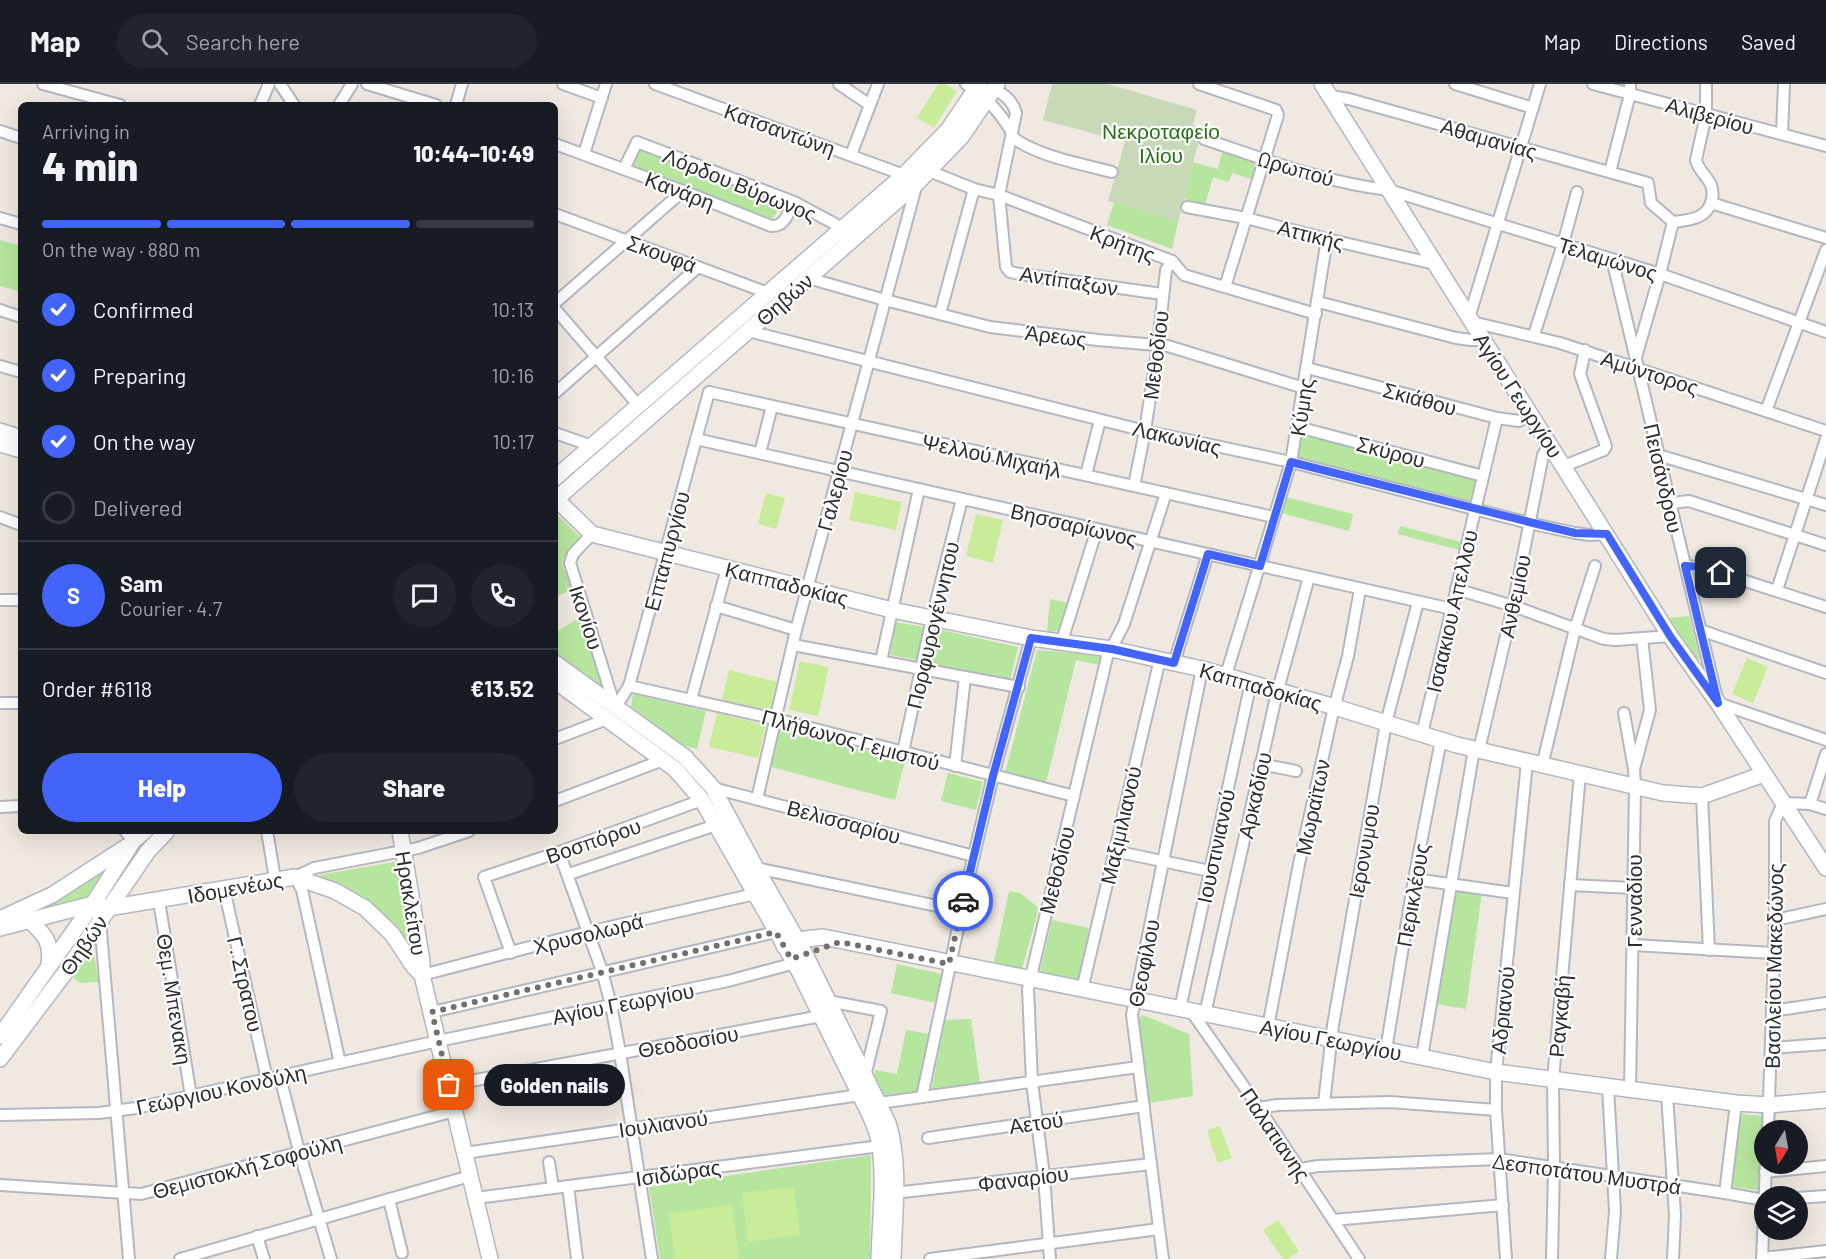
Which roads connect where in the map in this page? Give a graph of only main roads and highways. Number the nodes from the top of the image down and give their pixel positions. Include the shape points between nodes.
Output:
1 (983, 89) edge
2 (1326, 90) edge
3 (910, 179) junction
4 (0, 431) edge
5 (18, 437) edge
6 (0, 444) edge
7 (18, 449) edge
8 (558, 475) edge
9 (558, 498) edge
10 (558, 502) edge
11 (558, 666) edge
12 (558, 683) edge
13 (611, 713) junction
14 (1764, 774) junction
15 (134, 834) edge
16 (164, 834) edge
17 (401, 834) edge
18 (1826, 868) edge
19 (93, 904) junction
20 (104, 914) junction
21 (0, 919) edge
22 (28, 920) junction
23 (0, 928) edge
24 (796, 954) junction
25 (49, 965) junction
26 (422, 975) junction
27 (0, 1036) edge
28 (0, 1059) edge
29 (1826, 1100) edge
30 (490, 1259) edge
31 (879, 1259) edge
32 (893, 1259) edge

1 - 3 main road, Θηβών
1 - 3 main road, Θηβών via 954,144 929,171
2 - 14 main road, Αγίου Γεωργίου via 1670,636
3 - 8 main road, Θηβών via 841,230
3 - 9 main road, Θηβών via 808,278
4 - 5 main road
6 - 7 main road
10 - 14 main road, Καππαδοκίας via 592,534 892,610 1202,669 1534,764 1674,795 1702,796
11 - 13 main road
12 - 13 main road
13 - 24 main road via 675,769 702,801 776,932
13 - 24 main road via 685,757 713,788 756,867
14 - 18 main road, Αγίου Γεωργίου
15 - 19 main road, Θηβών
15 - 21 main road via 52,895
16 - 20 main road, Θηβών via 147,851
17 - 26 main road, Ηρακλείτου
19 - 20 main road, Ιδομενέως
19 - 22 main road
19 - 25 main road, Θηβών
20 - 26 main road, Ιδομενέως via 295,877 335,891 365,908 392,934
20 - 28 main road, Θηβών
22 - 23 main road
22 - 25 main road via 50,944
24 - 29 main road, Αγίου Γεωργίου via 816,937 1496,1072 1736,1103 1769,1105
24 - 31 main road via 821,1016 874,1124 880,1146
24 - 32 main road via 828,1001 879,1103 892,1138
25 - 27 main road, Θηβών
26 - 30 main road

